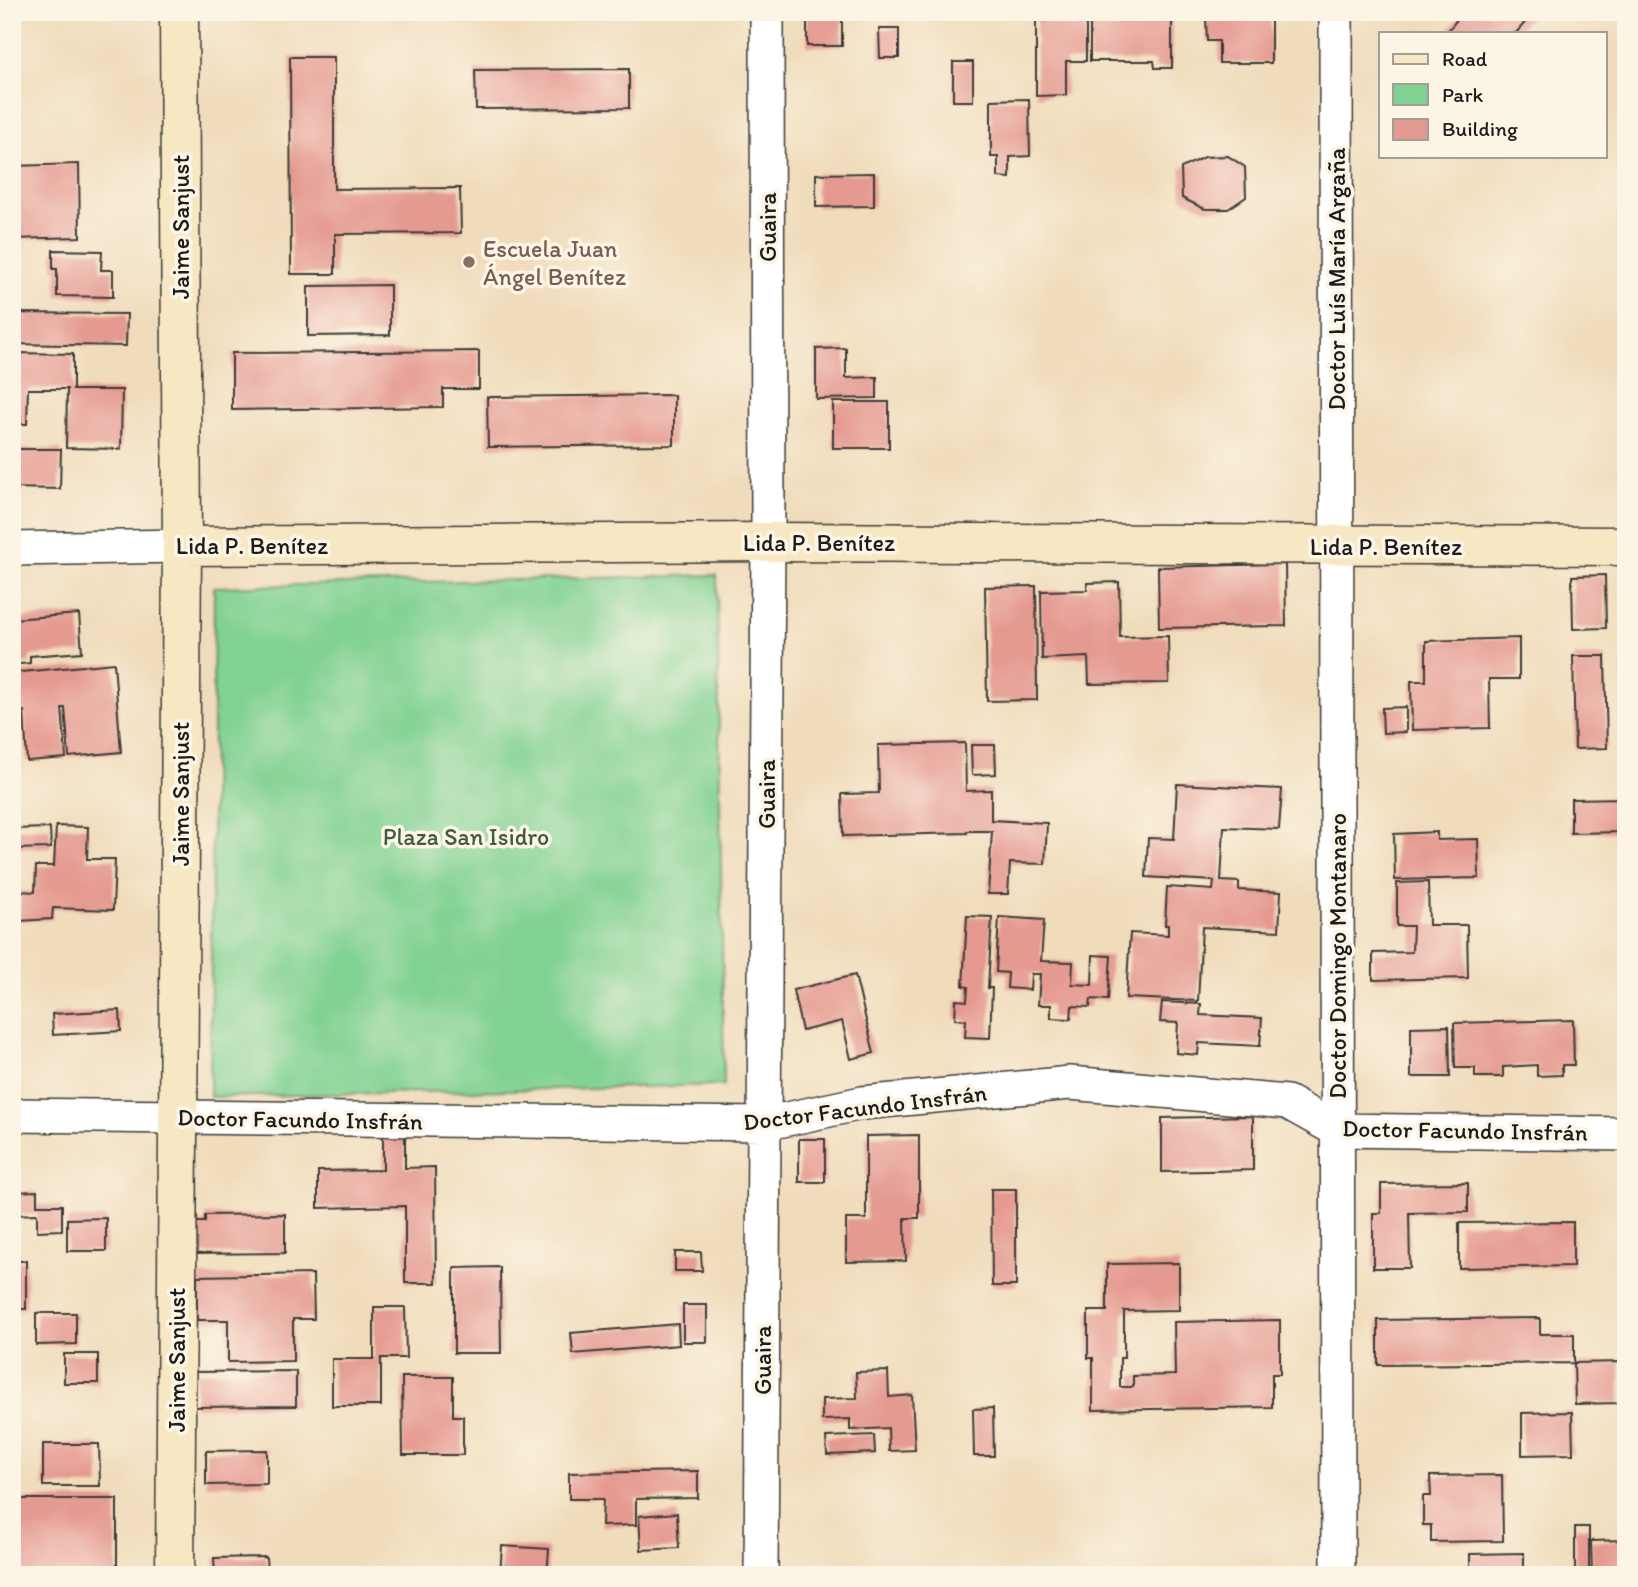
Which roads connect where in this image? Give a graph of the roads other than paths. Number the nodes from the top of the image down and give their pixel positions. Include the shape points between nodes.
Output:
1 (179, 12) edge
2 (767, 12) edge
3 (1336, 12) edge
4 (768, 542) junction
5 (182, 546) junction
6 (1336, 546) junction
7 (1626, 546) edge
8 (12, 548) edge
9 (12, 1115) edge
10 (178, 1117) junction
11 (764, 1124) junction
12 (1337, 1130) junction
13 (1626, 1134) edge
14 (175, 1575) edge
15 (761, 1575) edge
16 (1338, 1575) edge

1 - 5 main road, Jaime Sanjust
2 - 4 street, Guaira
3 - 6 street, Doctor Luís María Argaña
4 - 5 main road, Lida P. Benítez
4 - 6 main road, Lida P. Benítez
4 - 11 street, Guaira
5 - 8 street, Lida P. Benítez
5 - 10 main road, Jaime Sanjust
6 - 7 main road, Lida P. Benítez
6 - 12 street, Doctor Domingo Montanaro
9 - 10 street, Doctor Facundo Insfrán
10 - 11 street, Doctor Facundo Insfrán
10 - 14 main road, Jaime Sanjust
11 - 12 street, Doctor Facundo Insfrán via 862,1103 1070,1083 1287,1102
11 - 15 street, Guaira
12 - 13 street, Doctor Facundo Insfrán
12 - 16 street, Doctor Domingo Montanaro

